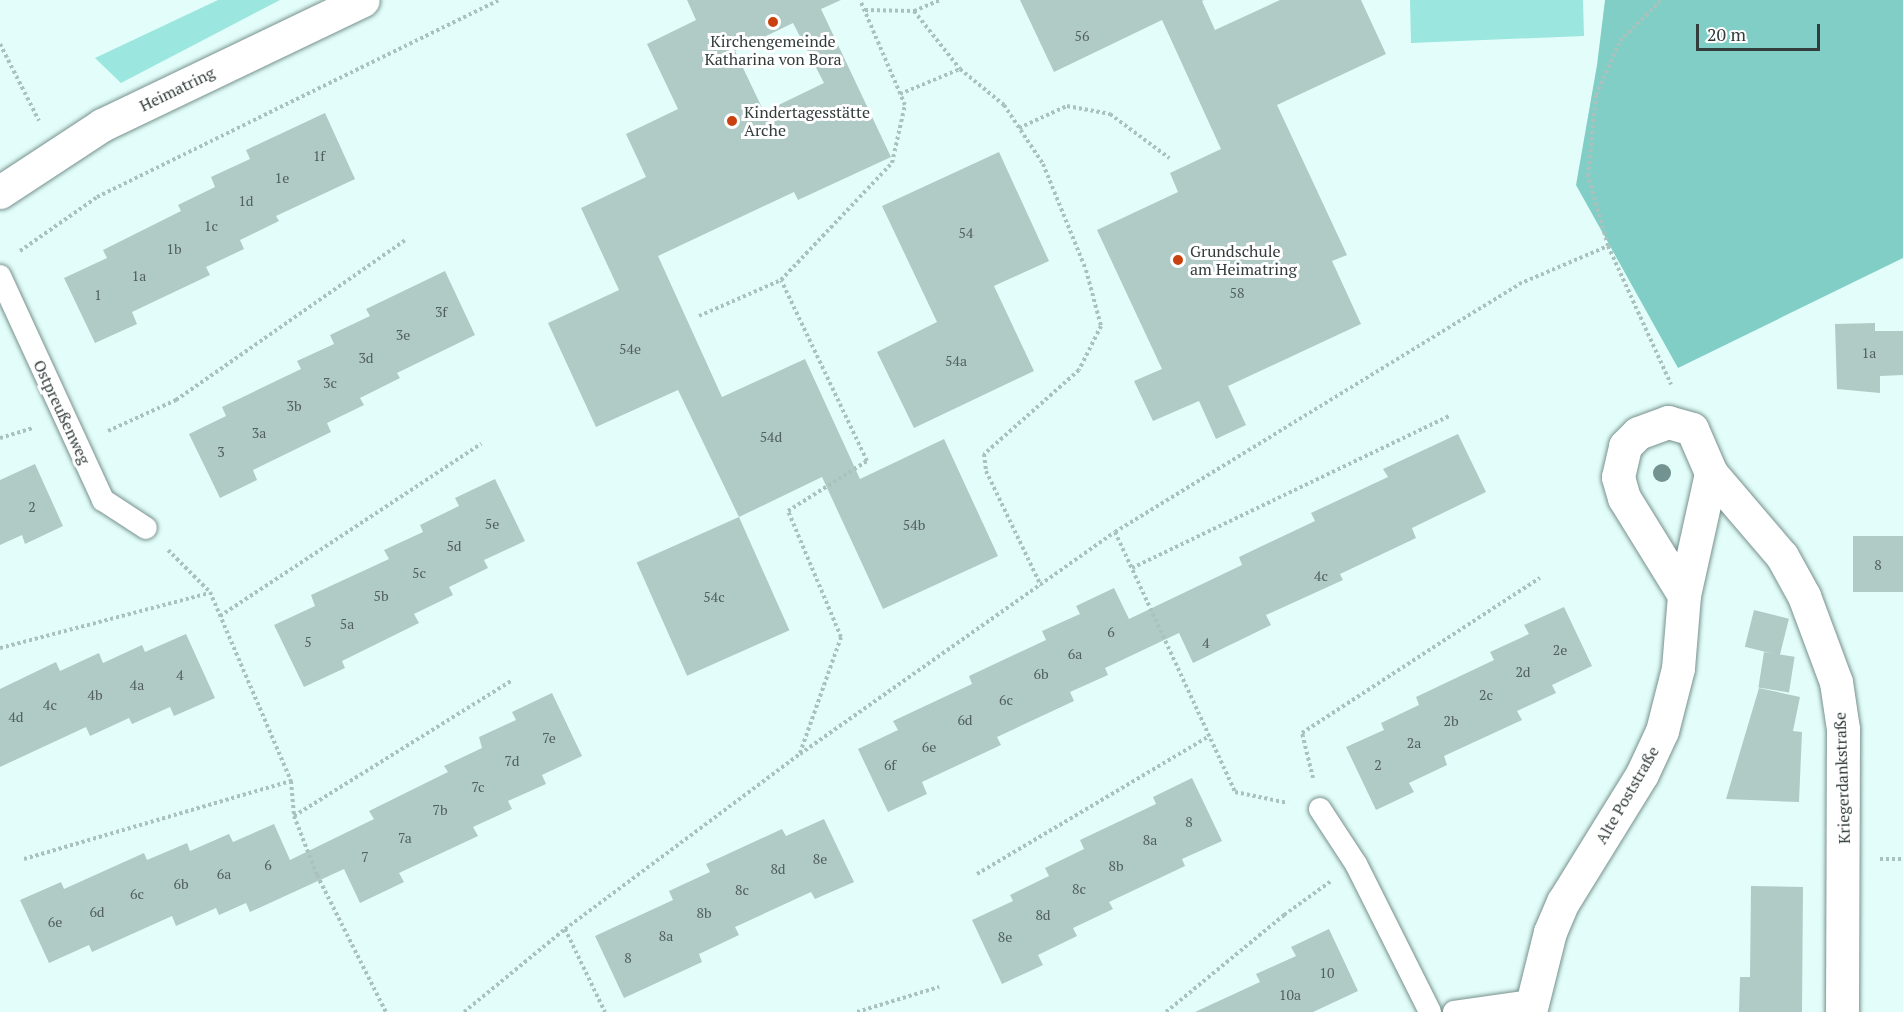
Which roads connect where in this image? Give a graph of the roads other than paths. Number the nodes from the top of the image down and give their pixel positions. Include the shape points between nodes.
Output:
1 (363, 0) edge
2 (0, 192) edge
3 (5, 267) edge
4 (1711, 473) junction
5 (146, 528) road end
6 (1684, 595) junction
7 (1320, 809) road end
8 (1531, 1007) edge
9 (1430, 1012) edge
10 (1454, 1012) edge
11 (1842, 1012) edge

1 - 2 street, Heimatring via 102,125
3 - 5 lane, Ostpreußenweg via 103,500
4 - 6 street, Alte Poststraße
4 - 6 street, Kriegerdankstraße via 1692,429 1668,422 1638,433 1625,446 1618,477 1624,498
4 - 11 street, Kriegerdankstraße via 1782,556 1804,596 1836,682 1843,729
6 - 8 street, Alte Poststraße via 1678,668 1662,731 1642,774 1563,902 1550,932
7 - 9 lane via 1356,864
8 - 10 lane, Alte Poststraße

